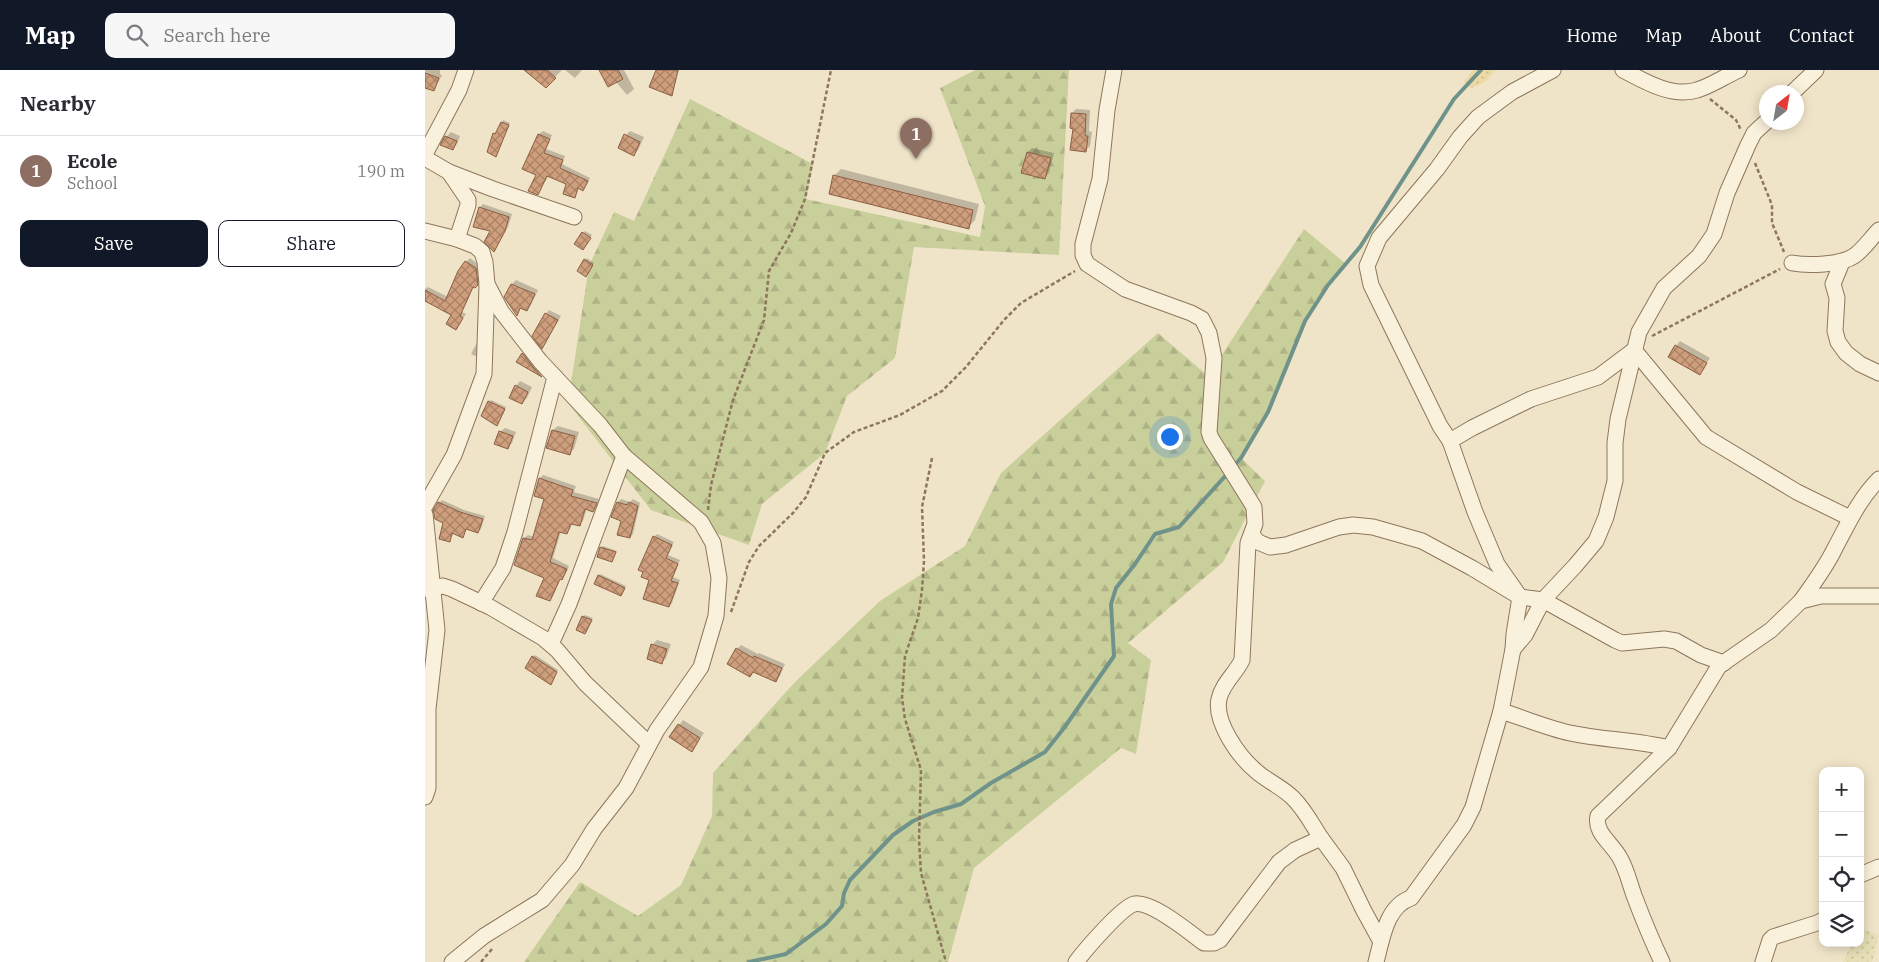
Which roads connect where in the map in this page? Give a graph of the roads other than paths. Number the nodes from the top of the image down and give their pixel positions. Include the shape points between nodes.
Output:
1 (466, 70) edge
2 (1114, 70) edge
3 (1553, 70) edge
4 (1623, 70) edge
5 (1739, 70) edge
6 (1816, 70) edge
7 (1800, 85) edge
8 (1759, 128) edge
9 (425, 154) edge
10 (425, 158) edge
11 (449, 172) junction
12 (574, 217) dead end
13 (1879, 230) edge
14 (425, 231) edge
15 (457, 239) junction
16 (1842, 262) junction
17 (1792, 263) road end
18 (487, 284) junction
19 (1634, 350) junction
20 (1879, 373) edge
21 (555, 376) junction
22 (1450, 441) junction
23 (624, 456) junction
24 (1879, 480) edge
25 (425, 506) edge
26 (425, 514) edge
27 (1850, 518) junction
28 (425, 519) edge
29 (1252, 535) junction
30 (429, 588) edge
31 (1879, 596) edge
32 (1520, 597) junction
33 (1543, 600) junction
34 (1801, 601) junction
35 (481, 603) junction
36 (551, 644) junction
37 (1513, 649) junction
38 (1724, 663) junction
39 (1501, 711) junction
40 (649, 744) junction
41 (1669, 748) junction
42 (425, 797) edge
43 (1321, 838) junction
44 (1879, 867) edge
45 (1864, 873) edge
46 (1819, 922) edge
47 (1381, 942) junction
48 (452, 962) edge
49 (1076, 962) edge
50 (1376, 962) edge
51 (1662, 962) edge
52 (1763, 962) edge

1 - 9 street
2 - 29 street via 1100,179 1083,255 1087,264 1125,289 1202,319 1209,333 1214,358 1209,432 1254,507 1256,517
3 - 22 street via 1512,92 1477,117 1379,238 1367,266 1371,285
4 - 5 street via 1652,85 1679,92 1696,90
6 - 7 street
8 - 19 street via 1727,193 1714,234 1699,256 1664,288 1639,332
10 - 11 street
11 - 12 street
11 - 15 street via 468,200
13 - 16 street via 1854,256
14 - 15 street
15 - 18 street via 482,252
16 - 17 street
16 - 20 street via 1833,284 1837,298 1835,331 1838,342 1846,353
18 - 21 street via 501,311
18 - 25 street via 484,374 454,455
19 - 22 street via 1598,377 1531,399
19 - 27 street via 1706,437 1797,492
19 - 33 street via 1618,419 1615,480 1606,517 1596,541
21 - 23 street
21 - 35 street via 515,532 503,568
22 - 32 street via 1493,555
23 - 36 street
23 - 40 street via 701,522 713,543 719,578 716,616 701,667
24 - 27 street
26 - 28 street
27 - 34 street via 1826,565
28 - 30 street
29 - 32 street via 1270,547 1286,545 1339,527 1373,528 1423,541
29 - 43 street via 1248,543 1243,660 1223,689 1219,700 1220,713 1236,750 1256,772 1292,797
30 - 35 street via 451,588
30 - 42 street via 437,630 428,709
31 - 34 street via 1821,596
32 - 33 street
32 - 37 street
33 - 37 street via 1525,635
33 - 38 street via 1622,643 1676,641
34 - 38 street via 1771,630
35 - 36 street
36 - 40 street via 585,683
37 - 39 street
38 - 41 street via 1715,672
39 - 41 street via 1569,733
39 - 47 street via 1473,807 1464,825 1411,898 1402,900 1397,906
40 - 48 street via 626,788 554,887 542,900 484,936
41 - 51 street via 1598,816 1596,824 1599,833 1620,859
43 - 47 street via 1346,873
43 - 49 street via 1285,856 1274,867 1220,940 1205,943 1155,909 1133,904
44 - 45 street
46 - 52 street via 1773,937
47 - 50 street

